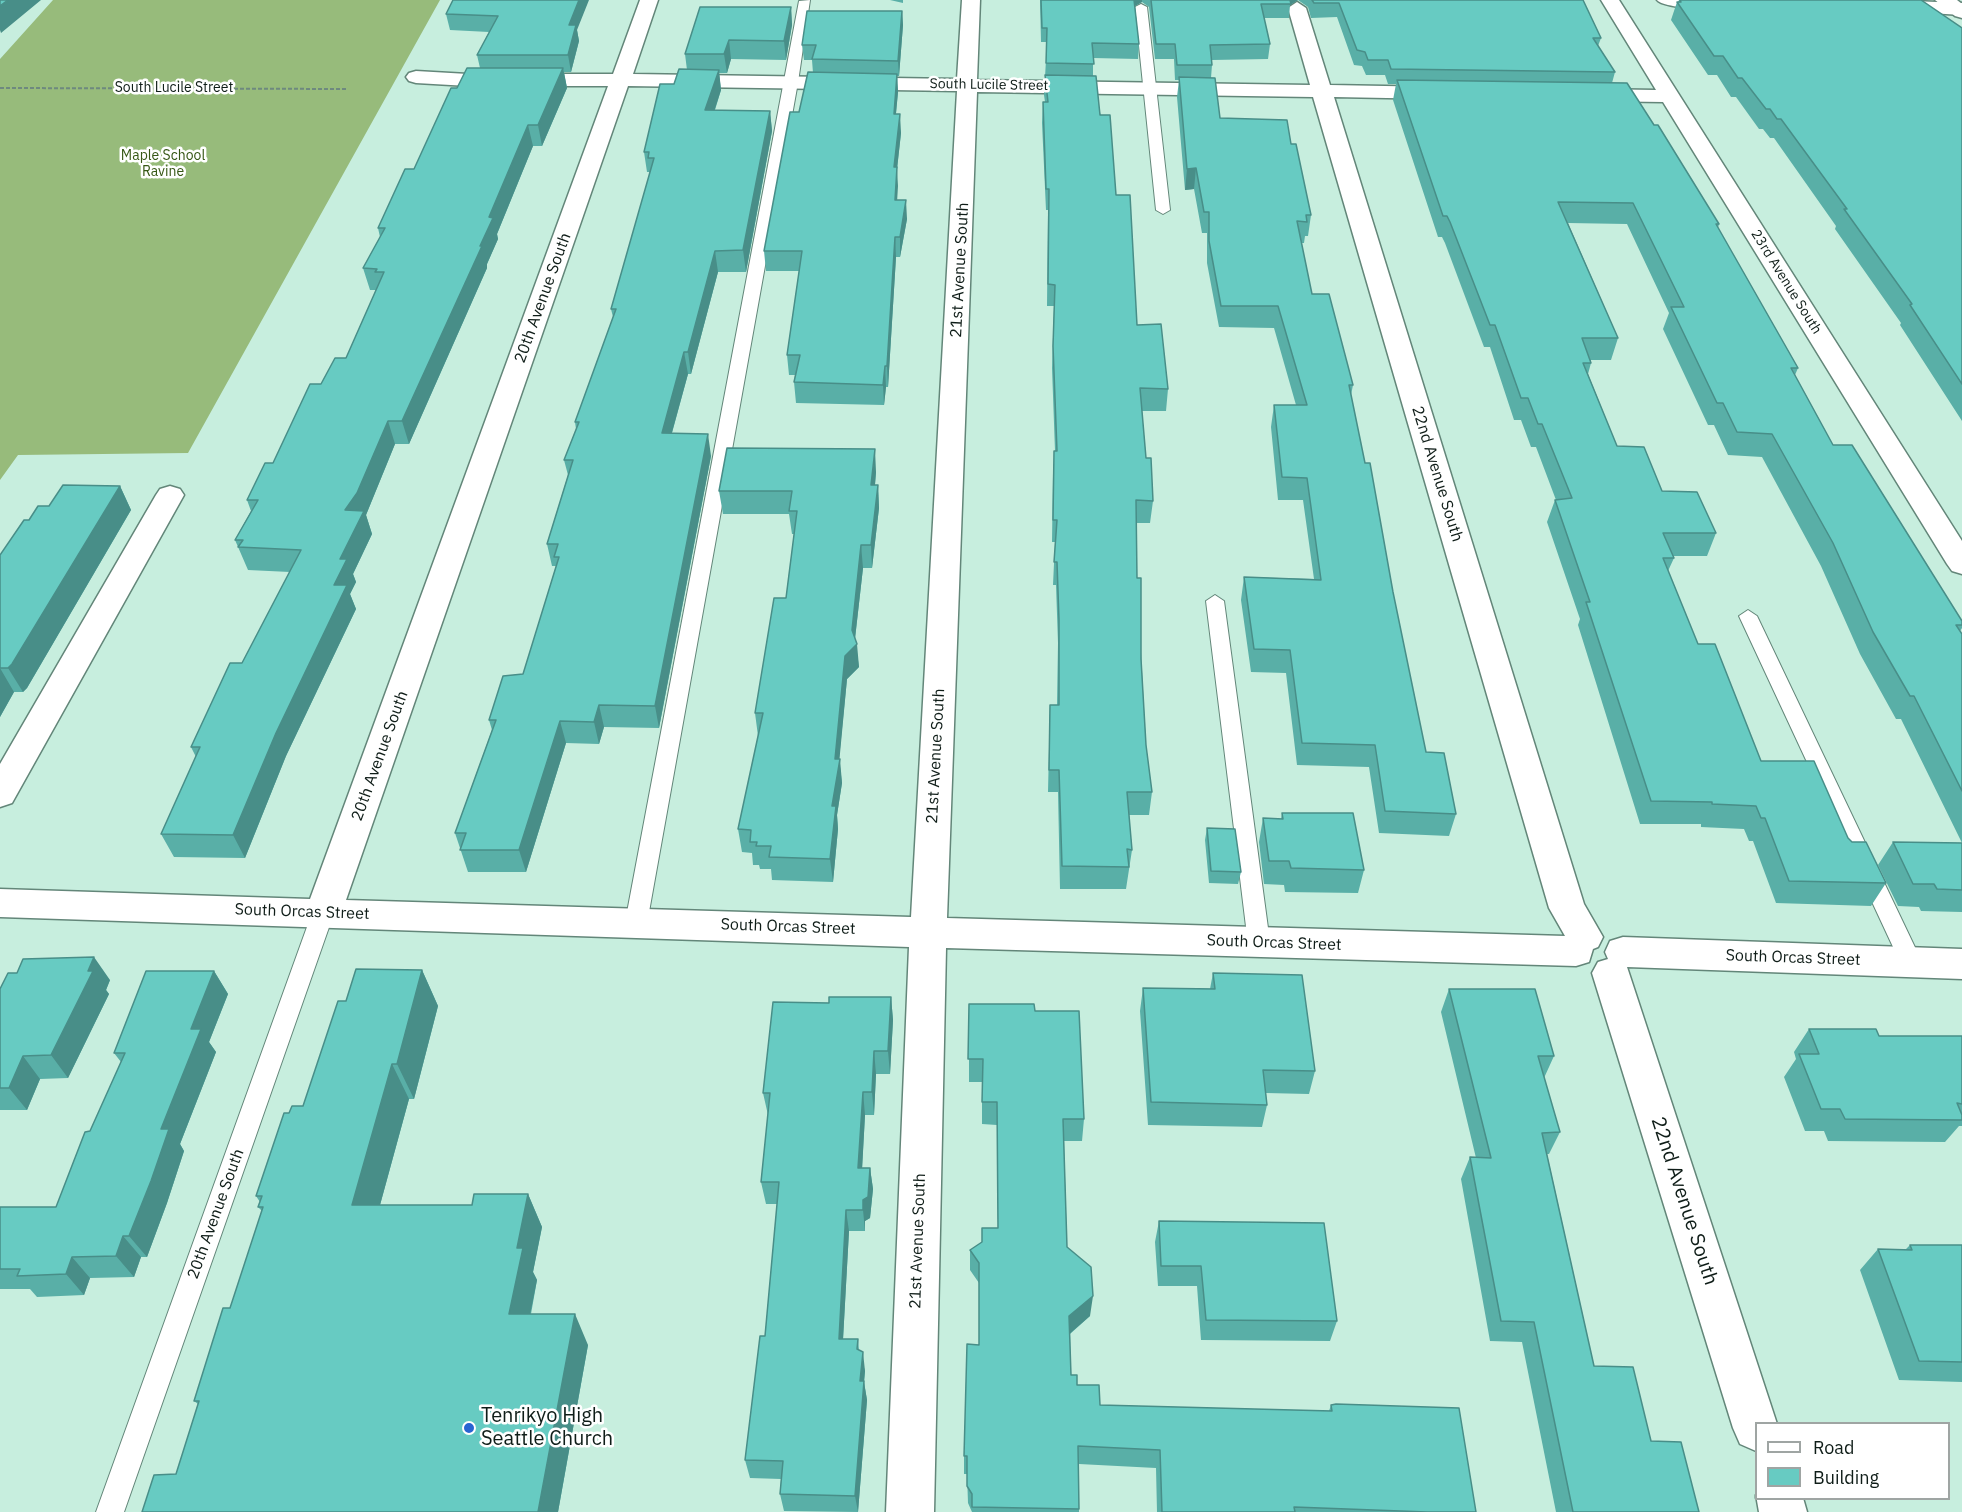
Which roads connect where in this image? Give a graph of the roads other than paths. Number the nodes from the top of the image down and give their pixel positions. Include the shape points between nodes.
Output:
1 (650, 0) edge
2 (971, 0) edge
3 (1610, 0) edge
4 (1666, 0) edge
5 (805, 1) edge
6 (1744, 3) edge
7 (1863, 5) edge
8 (1141, 6) dead end
9 (1957, 7) edge
10 (1297, 8) dead end
11 (416, 77) dead end
12 (621, 80) junction
13 (792, 82) junction
14 (969, 85) junction
15 (1151, 88) junction
16 (1322, 91) junction
17 (1466, 93) edge
18 (1573, 94) edge
19 (1669, 96) junction
20 (1163, 210) dead end
21 (170, 495) dead end
22 (1962, 564) edge
23 (1215, 601) dead end
24 (1748, 616) dead end
25 (0, 794) edge
26 (0, 903) edge
27 (323, 913) junction
28 (636, 923) junction
29 (928, 932) junction
30 (1259, 944) junction
31 (1580, 944) junction
32 (1911, 962) junction
33 (1617, 963) junction
34 (1962, 964) edge
35 (1755, 1425) edge
36 (110, 1512) edge
37 (910, 1512) edge

1 - 12 street, 20th Avenue South
2 - 14 street, 21st Avenue South
3 - 19 street, 23rd Avenue South
4 - 6 street
5 - 13 lane
7 - 9 street
8 - 15 lane
10 - 16 street, 22nd Avenue South
11 - 12 street, South Lucile Street
12 - 13 street, South Lucile Street
12 - 27 street, 20th Avenue South
13 - 14 street, South Lucile Street
13 - 28 lane
14 - 15 street, South Lucile Street
14 - 29 street, 21st Avenue South
15 - 16 street, South Lucile Street
15 - 20 lane
16 - 17 street, South Lucile Street
16 - 31 street, 22nd Avenue South
18 - 19 street
19 - 22 street, 23rd Avenue South
21 - 25 street
23 - 30 lane
24 - 32 lane
26 - 27 street, South Orcas Street
27 - 28 street, South Orcas Street
27 - 36 lane, 20th Avenue South
28 - 29 street, South Orcas Street
29 - 30 street, South Orcas Street
29 - 37 street, 21st Avenue South
30 - 31 street, South Orcas Street
31 - 33 street, 22nd Avenue South via 1582,964 1589,969
32 - 33 street, South Orcas Street
32 - 34 street, South Orcas Street
33 - 35 street, 22nd Avenue South

